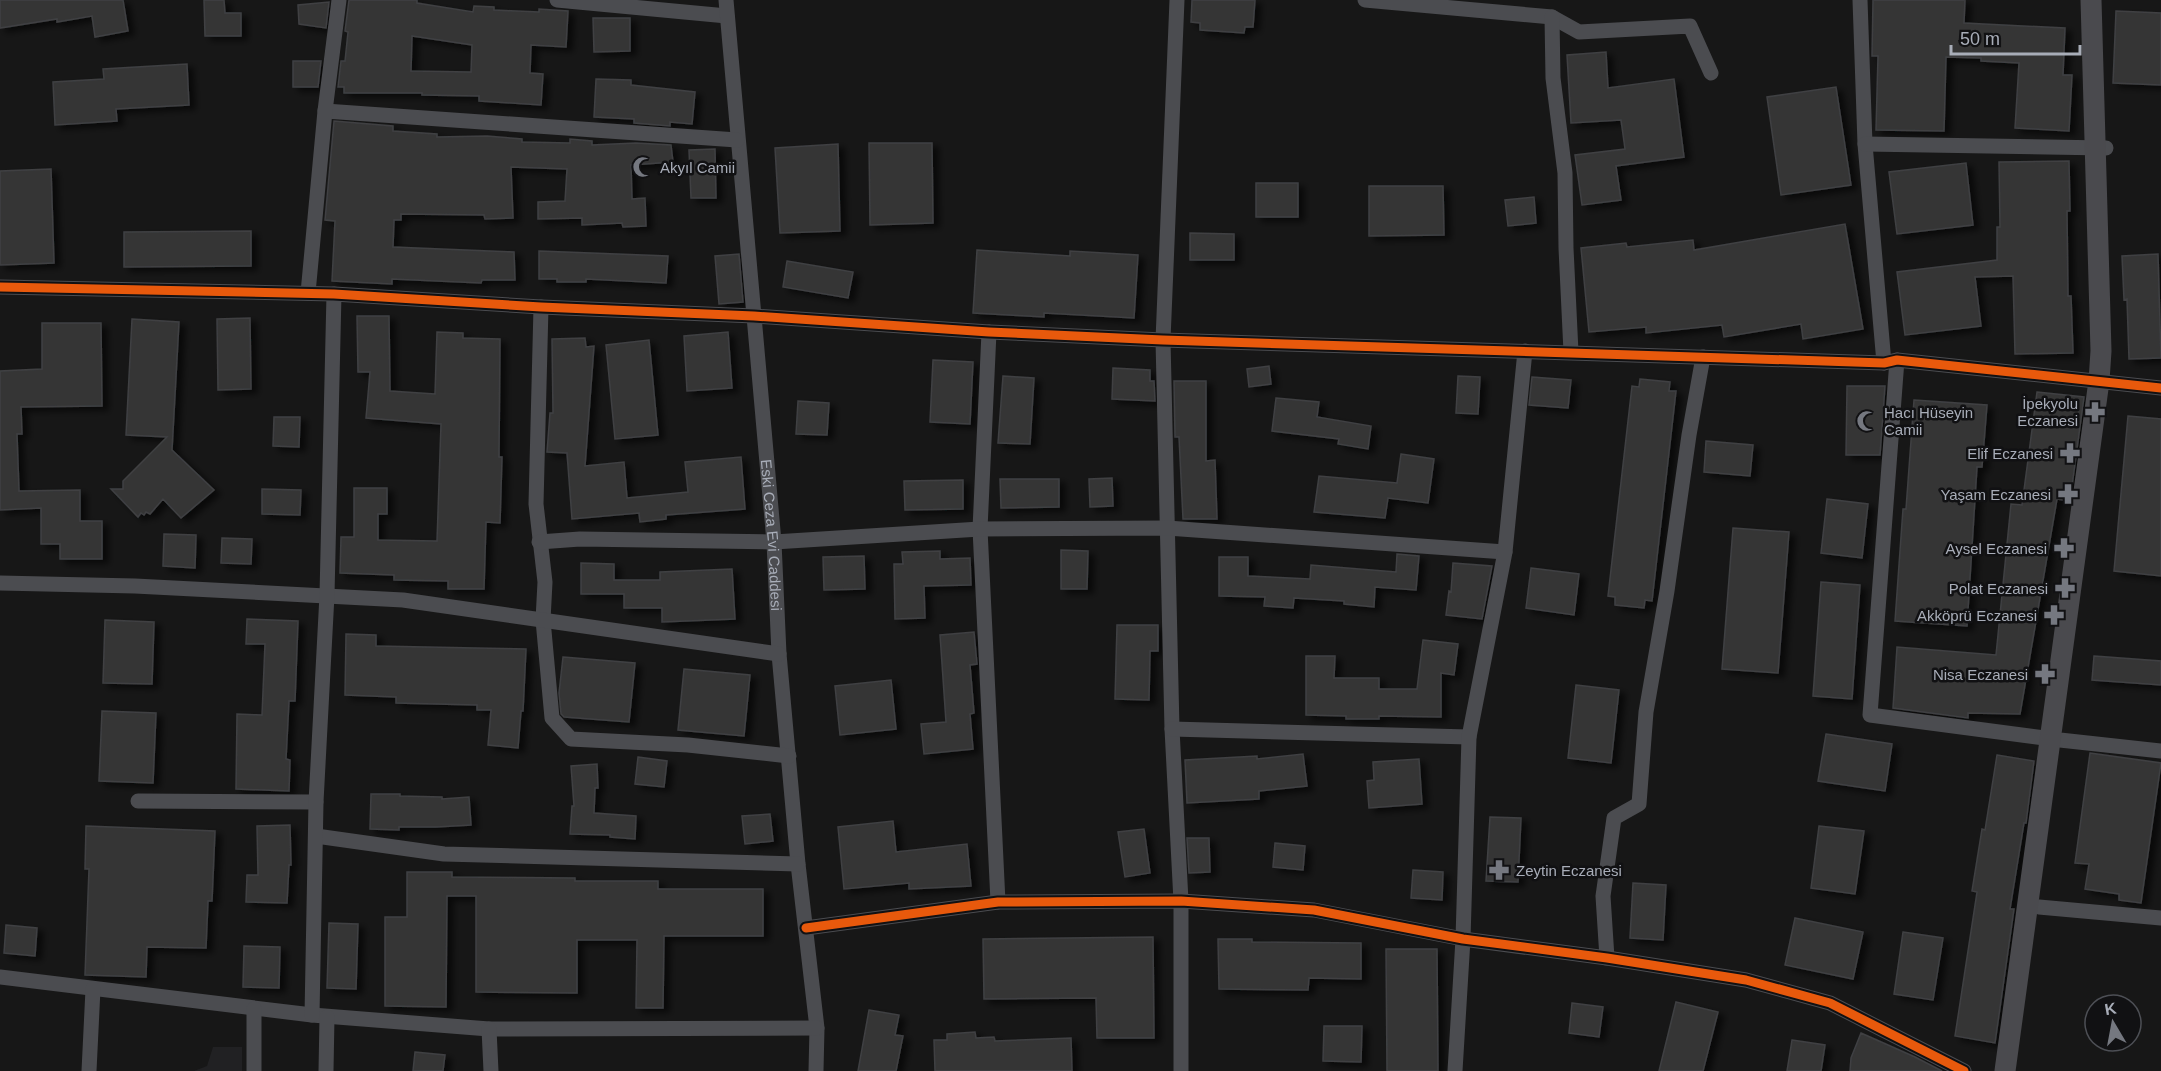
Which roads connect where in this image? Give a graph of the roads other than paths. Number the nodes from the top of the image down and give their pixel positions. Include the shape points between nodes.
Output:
1 (339, 0) edge
2 (557, 0) edge
3 (726, 0) edge
4 (1177, 0) edge
5 (1365, 0) edge
6 (1860, 0) edge
7 (2091, 0) edge
8 (2102, 0) edge
9 (727, 16) junction
10 (1552, 17) junction
11 (1711, 73) dead end
12 (325, 111) junction
13 (737, 140) junction
14 (1865, 144) junction
15 (2100, 149) junction
16 (0, 287) edge
17 (308, 293) junction
18 (334, 294) junction
19 (541, 308) junction
20 (754, 316) junction
21 (989, 332) junction
22 (1163, 340) junction
23 (1525, 351) junction
24 (1571, 352) junction
25 (1703, 357) junction
26 (1891, 361) junction
27 (2105, 382) junction
28 (2161, 388) edge
29 (1167, 528) junction
30 (980, 529) junction
31 (539, 542) junction
32 (774, 542) junction
33 (1505, 552) junction
34 (0, 583) edge
35 (327, 595) junction
36 (543, 620) junction
37 (779, 654) junction
38 (1172, 729) junction
39 (1470, 737) junction
40 (2055, 740) junction
41 (2161, 752) edge
42 (789, 756) junction
43 (138, 801) dead end
44 (316, 802) junction
45 (316, 836) junction
46 (798, 864) junction
47 (1181, 901) junction
48 (998, 902) junction
49 (2039, 907) junction
50 (2161, 918) edge
51 (806, 928) junction
52 (1463, 939) junction
53 (1607, 958) junction
54 (0, 977) edge
55 (93, 989) junction
56 (254, 1009) junction
57 (320, 1016) junction
58 (817, 1028) junction
59 (489, 1029) junction
60 (89, 1071) edge
61 (254, 1071) edge
62 (326, 1071) edge
63 (491, 1071) edge
64 (816, 1071) edge
65 (1181, 1071) edge
66 (1455, 1071) edge
67 (1964, 1071) edge
68 (2005, 1071) edge
69 (2018, 1071) edge

1 - 12 street
2 - 9 street
3 - 9 street, Eski Ceza Evi Caddesi
4 - 22 street
5 - 10 street
6 - 14 street
7 - 15 street
8 - 15 street
9 - 13 street, Eski Ceza Evi Caddesi
10 - 11 street via 1579,32 1690,26
10 - 24 street via 1553,78 1565,173
12 - 13 street
12 - 17 street
13 - 20 street, Eski Ceza Evi Caddesi
14 - 15 street
14 - 26 street
15 - 27 street via 2100,351
16 - 17 street
17 - 18 street
18 - 19 street
18 - 35 street
19 - 20 street
19 - 31 street via 536,504
20 - 21 street
20 - 32 street, Eski Ceza Evi Caddesi
21 - 22 street
21 - 30 street
22 - 23 street
22 - 29 street
23 - 24 street
23 - 33 street
24 - 25 street
25 - 26 street
25 - 53 street via 1646,711 1639,804 1614,818 1602,896
26 - 27 street
26 - 40 street via 1870,715
27 - 28 street
27 - 40 street
29 - 30 street
29 - 33 street
29 - 38 street
30 - 32 street
30 - 48 street
31 - 32 street via 580,538
31 - 36 street via 545,582
32 - 37 street, Eski Ceza Evi Caddesi
33 - 39 street
34 - 35 street
35 - 36 street via 403,600
35 - 44 street
36 - 37 street
36 - 42 street via 552,718 571,739 688,745
37 - 42 street, Eski Ceza Evi Caddesi
38 - 39 street
38 - 47 street
39 - 52 street
40 - 41 street
40 - 49 street
40 - 68 street
42 - 46 street, Eski Ceza Evi Caddesi
43 - 44 street
44 - 45 street
45 - 46 street via 444,854
45 - 57 street
46 - 51 street, Eski Ceza Evi Caddesi
47 - 48 street
47 - 52 street via 1314,910
47 - 65 street
48 - 51 street
49 - 50 street
49 - 69 street
51 - 58 street, Eski Ceza Evi Caddesi
52 - 53 street
52 - 66 street
53 - 67 street via 1746,980 1830,1003
54 - 55 street
55 - 56 street
55 - 60 street
56 - 57 street
56 - 61 street
57 - 59 street
57 - 62 street
58 - 59 street
58 - 64 street, Eski Ceza Evi Caddesi
59 - 63 street

